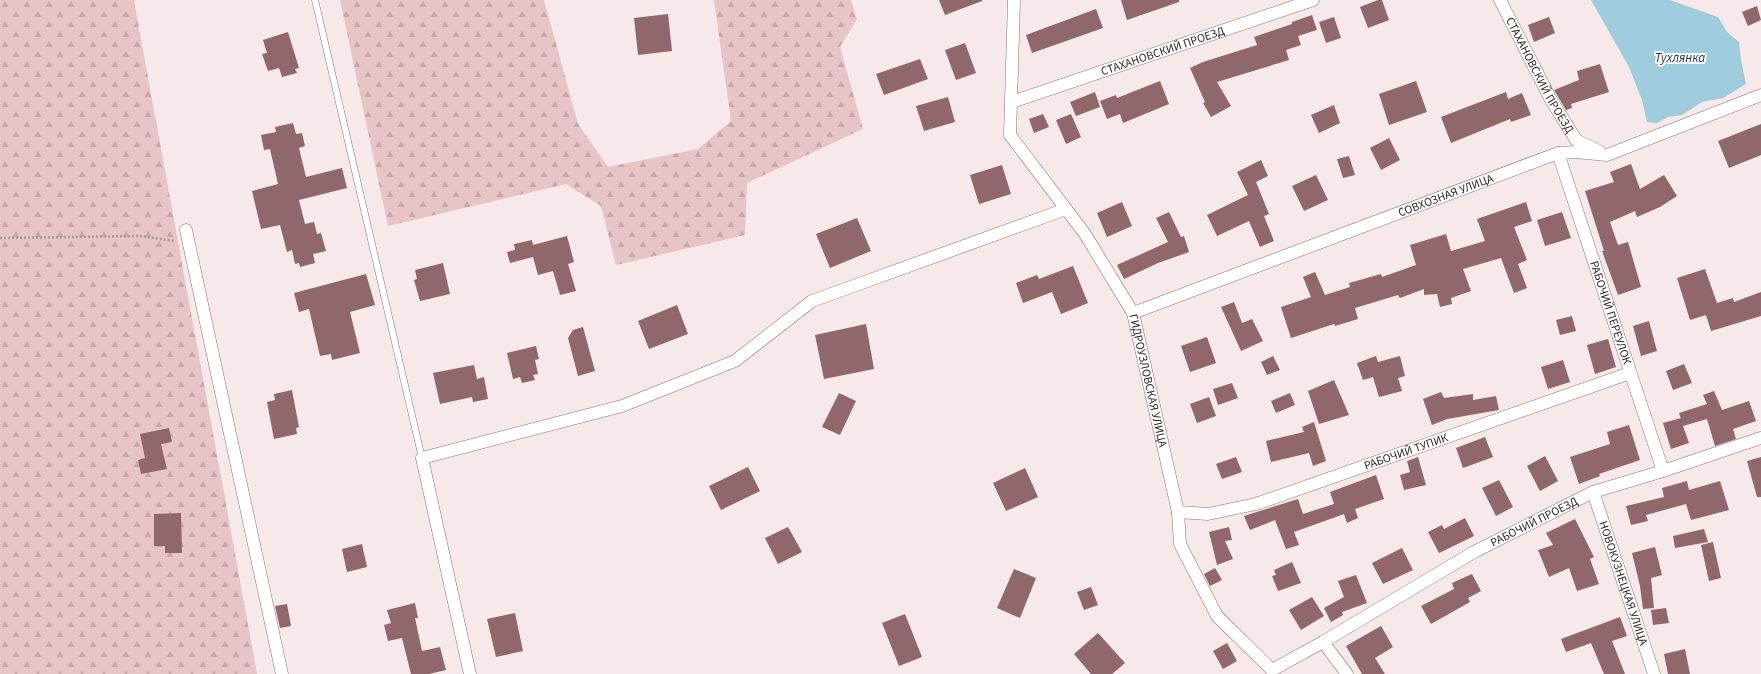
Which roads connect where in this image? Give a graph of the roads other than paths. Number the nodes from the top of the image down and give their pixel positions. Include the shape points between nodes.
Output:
1 (315, 0) edge
2 (1313, 0) edge
3 (1500, 0) edge
4 (1016, 1) edge
5 (1761, 95) edge
6 (1012, 102) junction
7 (1558, 153) junction
8 (1606, 155) junction
9 (1066, 210) junction
10 (186, 230) dead end
11 (1133, 313) junction
12 (1630, 373) junction
13 (1761, 438) edge
14 (422, 458) junction
15 (1663, 471) junction
16 (1593, 492) junction
17 (1178, 512) junction
18 (1323, 642) junction
19 (1269, 672) edge
20 (282, 674) edge
21 (470, 674) edge
22 (1347, 674) edge
23 (1654, 674) edge

1 - 14 lane
2 - 6 street, СТАХАНОВСКИЙ ПРОЕЗД
3 - 8 street, СТАХАНОВСКИЙ ПРОЕЗД via 1550,98 1576,140
4 - 6 street, ГИДРОУЗЛОВСКАЯ УЛИЦА
5 - 8 street, СОВХОЗНАЯ УЛИЦА
6 - 9 street, ГИДРОУЗЛОВСКАЯ УЛИЦА via 1010,135
7 - 8 street, СОВХОЗНАЯ УЛИЦА
7 - 11 street, СОВХОЗНАЯ УЛИЦА
7 - 12 street, РАБОЧИЙ ПЕРЕУЛОК
9 - 11 street, ГИДРОУЗЛОВСКАЯ УЛИЦА via 1085,234
9 - 14 street via 812,301 735,361 622,406
10 - 20 street
11 - 17 street, ГИДРОУЗЛОВСКАЯ УЛИЦА
12 - 15 street, РАБОЧИЙ ПЕРЕУЛОК
12 - 17 street, РАБОЧИЙ ТУПИК via 1256,504 1208,514
13 - 15 street, РАБОЧИЙ ПРОЕЗД
14 - 21 street
15 - 16 street, РАБОЧИЙ ПРОЕЗД
16 - 18 street, РАБОЧИЙ ПРОЕЗД via 1474,552
16 - 23 street, НОВОКУЗНЕЦКАЯ УЛИЦА
17 - 19 street, ГИДРОУЗЛОВСКАЯ УЛИЦА via 1180,544 1217,616
18 - 19 street, ГИДРОУЗЛОВСКАЯ УЛИЦА
18 - 22 street

